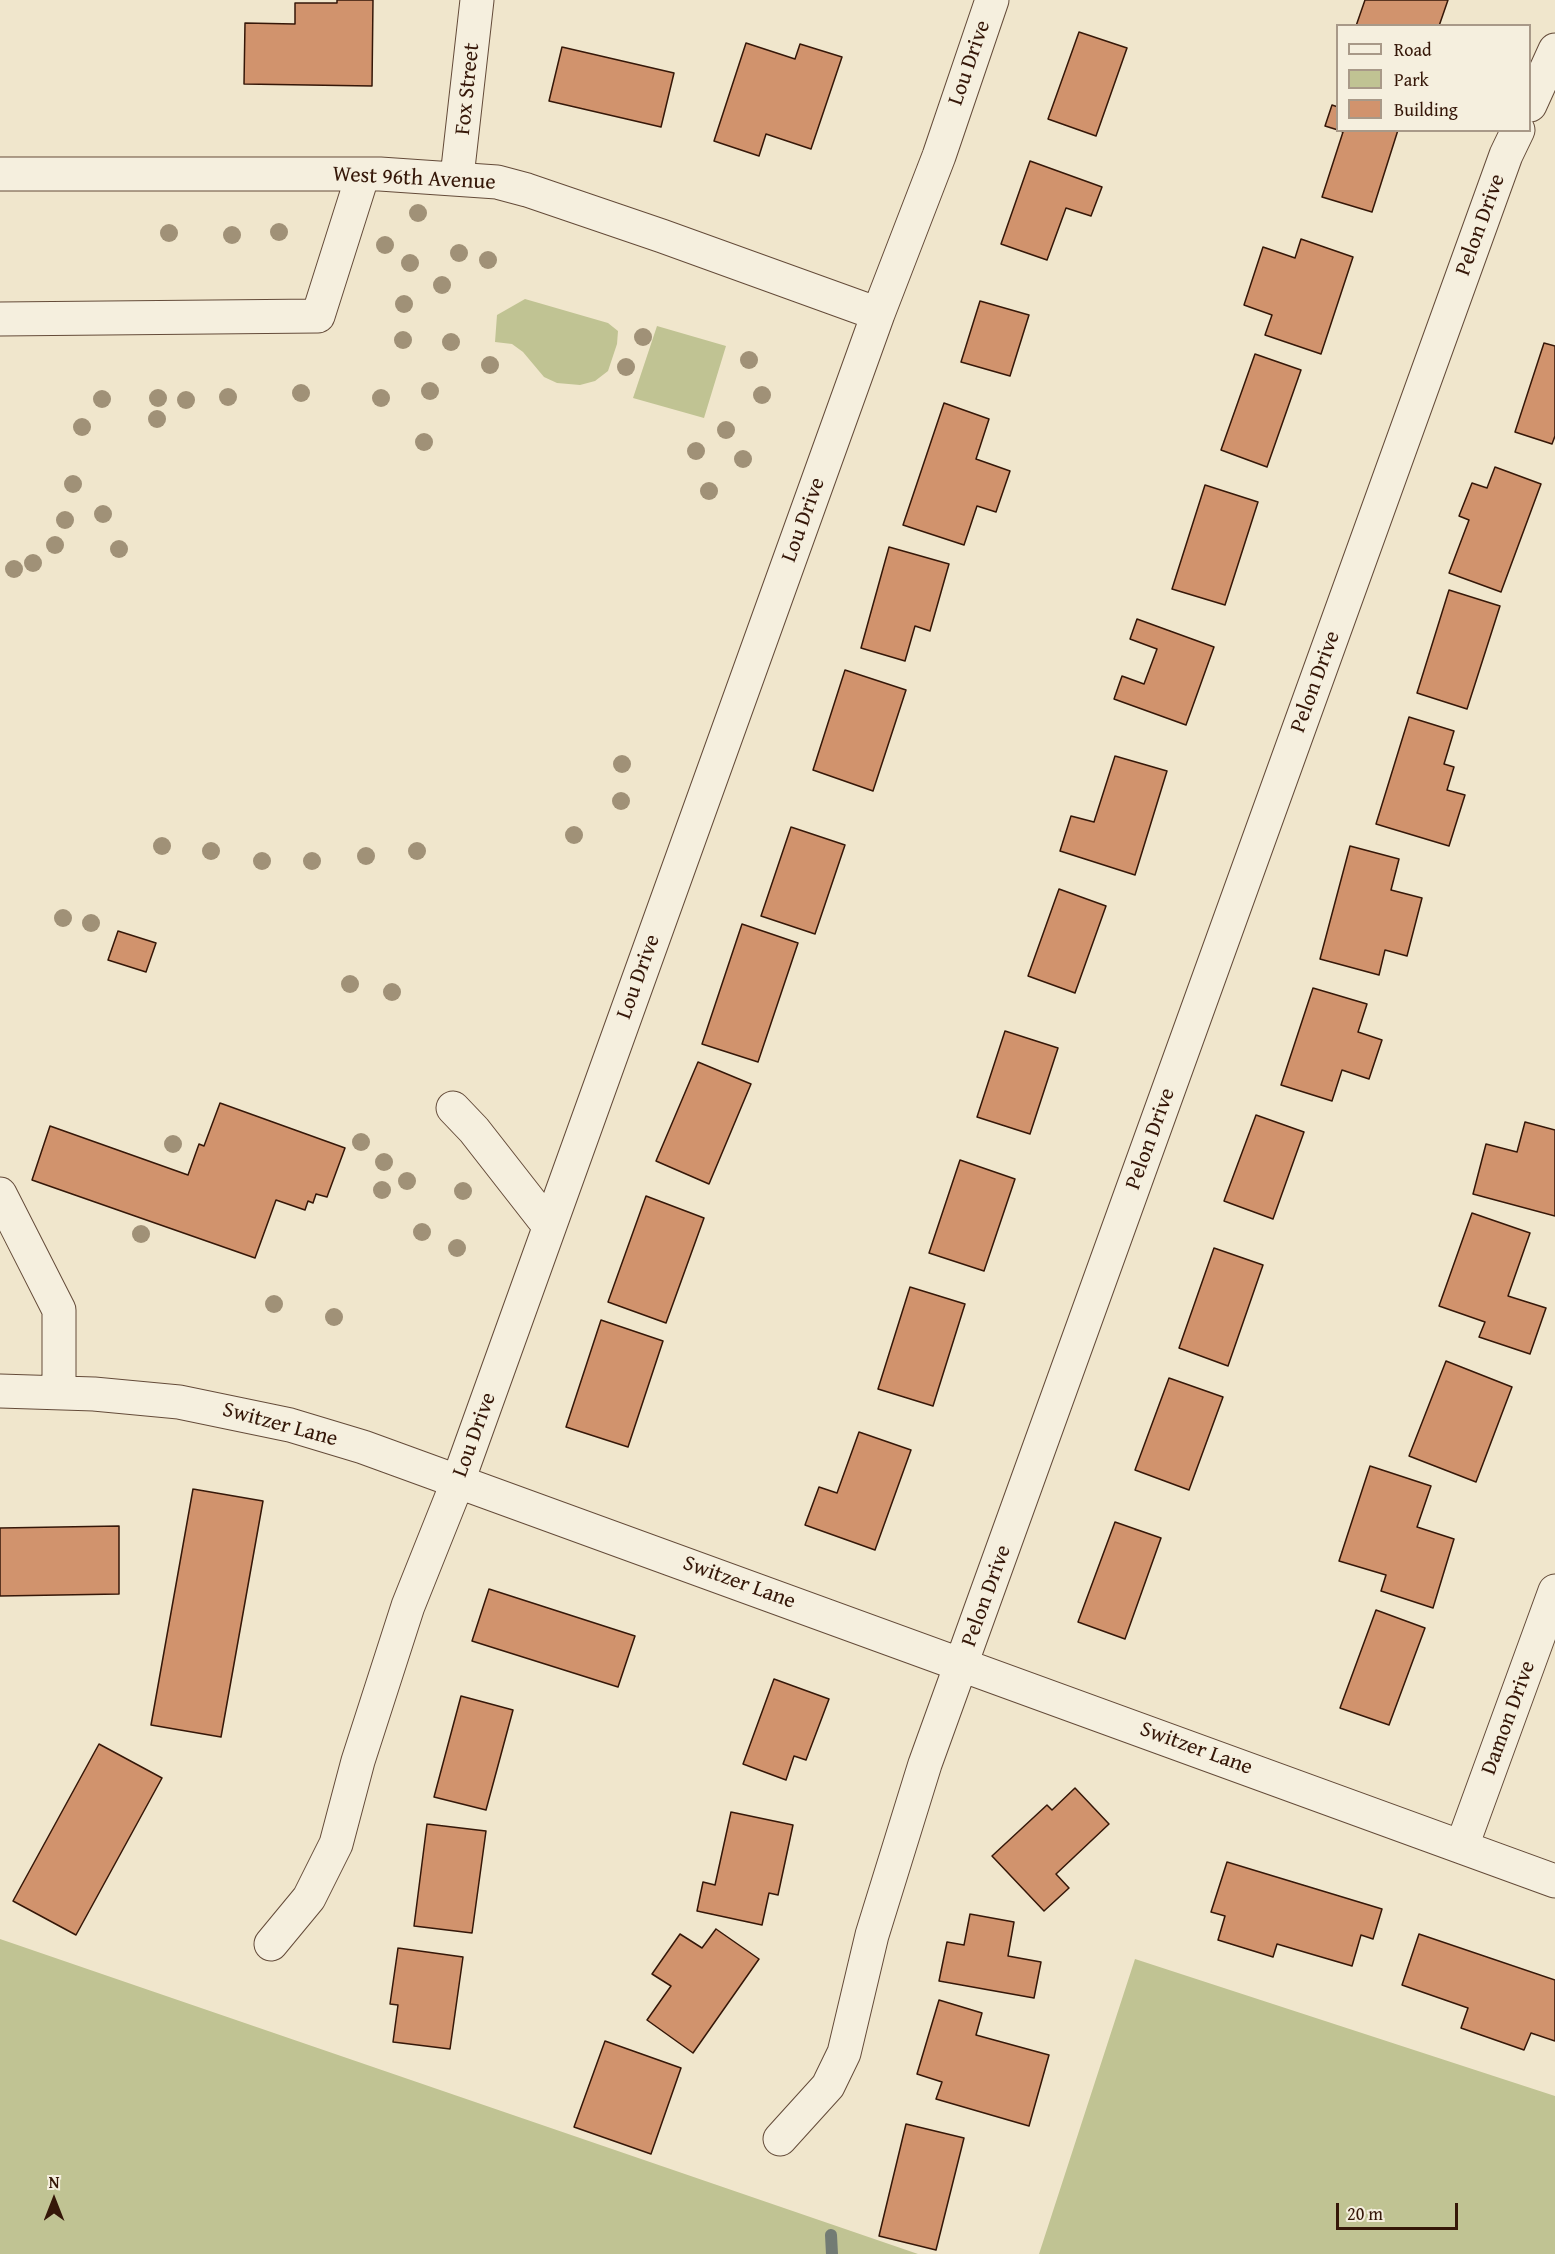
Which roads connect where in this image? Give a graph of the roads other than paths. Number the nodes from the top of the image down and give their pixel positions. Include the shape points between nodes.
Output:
1 (477, 0) edge
2 (992, 0) edge
3 (1555, 50) edge
4 (1531, 103) edge
5 (1517, 132) edge
6 (0, 174) edge
7 (363, 174) junction
8 (457, 177) junction
9 (878, 314) junction
10 (0, 319) edge
11 (453, 1108) dead end
12 (0, 1194) edge
13 (549, 1226) junction
14 (0, 1391) edge
15 (59, 1392) junction
16 (458, 1480) junction
17 (1555, 1591) edge
18 (962, 1663) junction
19 (1462, 1846) junction
20 (1555, 1881) edge
21 (271, 1944) dead end
22 (780, 2139) dead end

1 - 8 street, Fox Street
2 - 9 street, Lou Drive via 939,156
3 - 4 street
5 - 18 street, Pelon Drive
6 - 7 street, West 96th Avenue
7 - 8 street, West 96th Avenue
7 - 10 street via 318,316
8 - 9 street, West 96th Avenue via 526,190
9 - 13 street, Lou Drive
11 - 13 street
12 - 15 street via 59,1310
13 - 16 street, Lou Drive
14 - 15 street, Switzer Lane
15 - 16 street, Switzer Lane via 217,1408 290,1425
16 - 18 street, Switzer Lane
16 - 21 street, Lou Drive via 408,1606 336,1844 309,1898
17 - 19 street, Damon Drive
18 - 19 street, Switzer Lane
18 - 22 street, Pelon Drive via 872,1935 844,2053 828,2086
19 - 20 street, Switzer Lane

